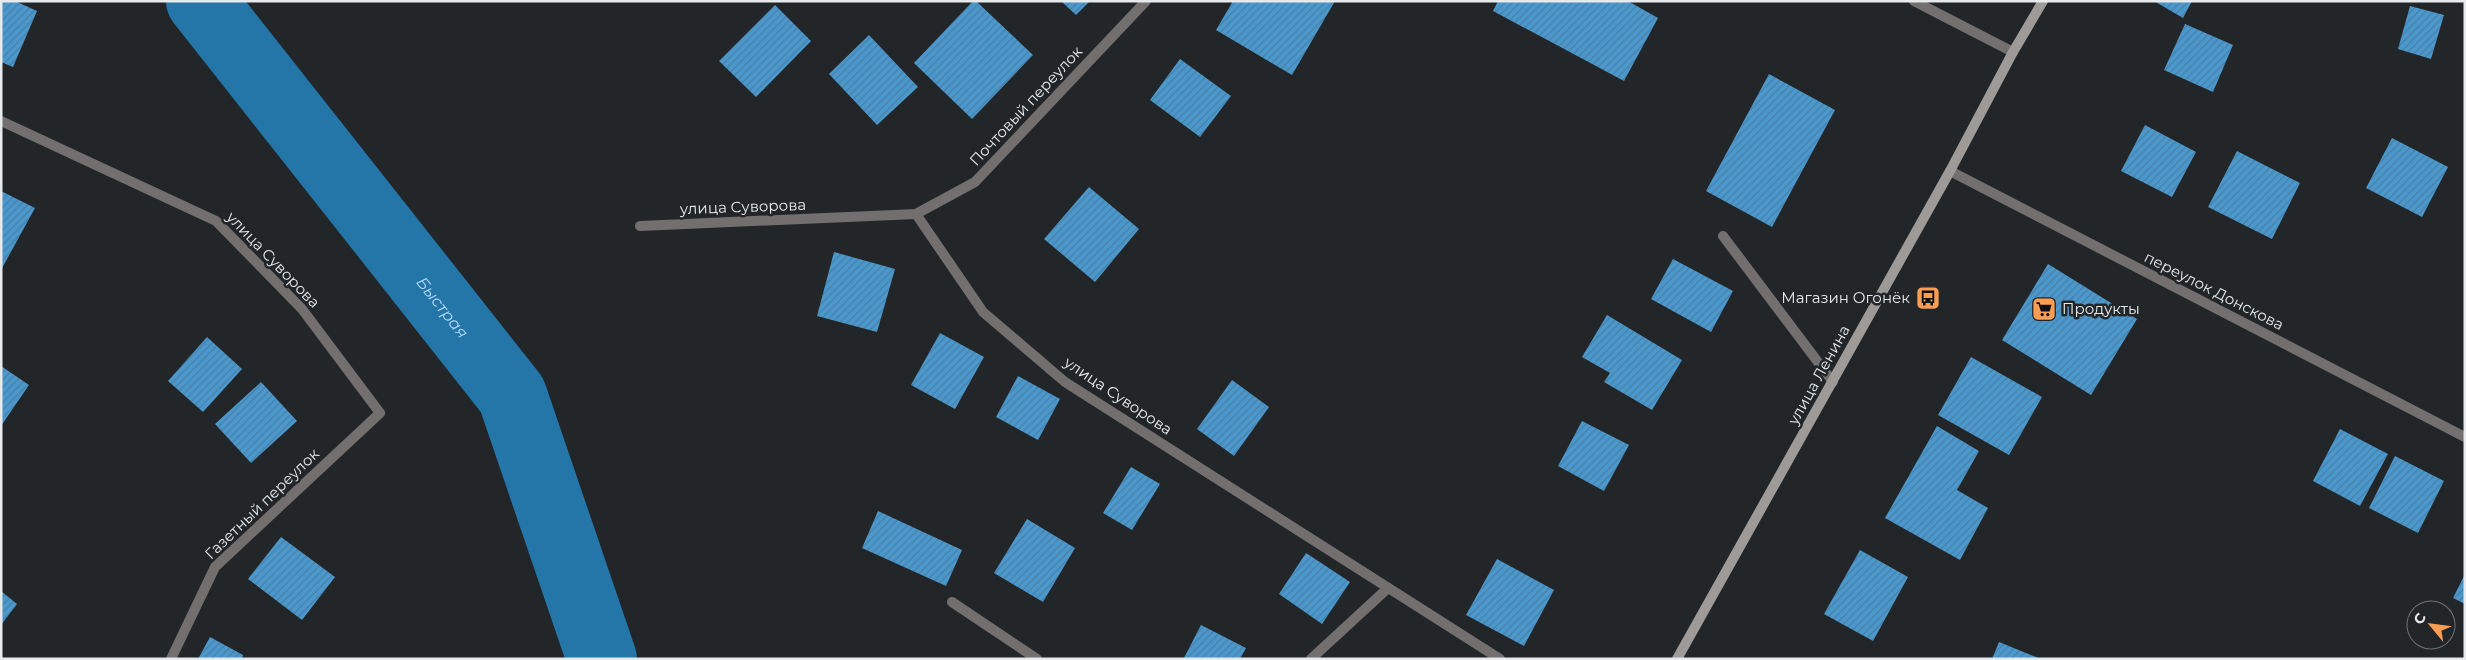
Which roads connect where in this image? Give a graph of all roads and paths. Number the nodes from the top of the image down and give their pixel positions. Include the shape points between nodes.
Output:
1 (1146, 1) edge
2 (1914, 1) edge
3 (2043, 1) edge
4 (2013, 52) junction
5 (1, 121) edge
6 (1950, 171) junction
7 (916, 214) junction
8 (640, 226) dead end
9 (1723, 236) dead end
10 (1833, 382) junction
11 (380, 413) joint
12 (2465, 437) edge
13 (1388, 588) junction
14 (952, 602) dead end
15 (171, 659) edge
16 (1037, 659) edge
17 (1311, 659) edge
18 (1500, 659) edge
19 (1677, 659) edge

1 - 7 street, Почтовый переулок via 975,182
2 - 4 street
3 - 4 street, улица Ленина
4 - 6 street, улица Ленина
5 - 11 street, улица Суворова via 216,221 302,310
6 - 10 street, улица Ленина
6 - 12 street, переулок Донскова
7 - 8 street, улица Суворова
7 - 13 street, улица Суворова via 983,312 1065,382
9 - 10 street
10 - 19 street, улица Ленина
11 - 15 street, Газетный переулок via 215,567
13 - 17 street
13 - 18 street, улица Суворова
14 - 16 street

